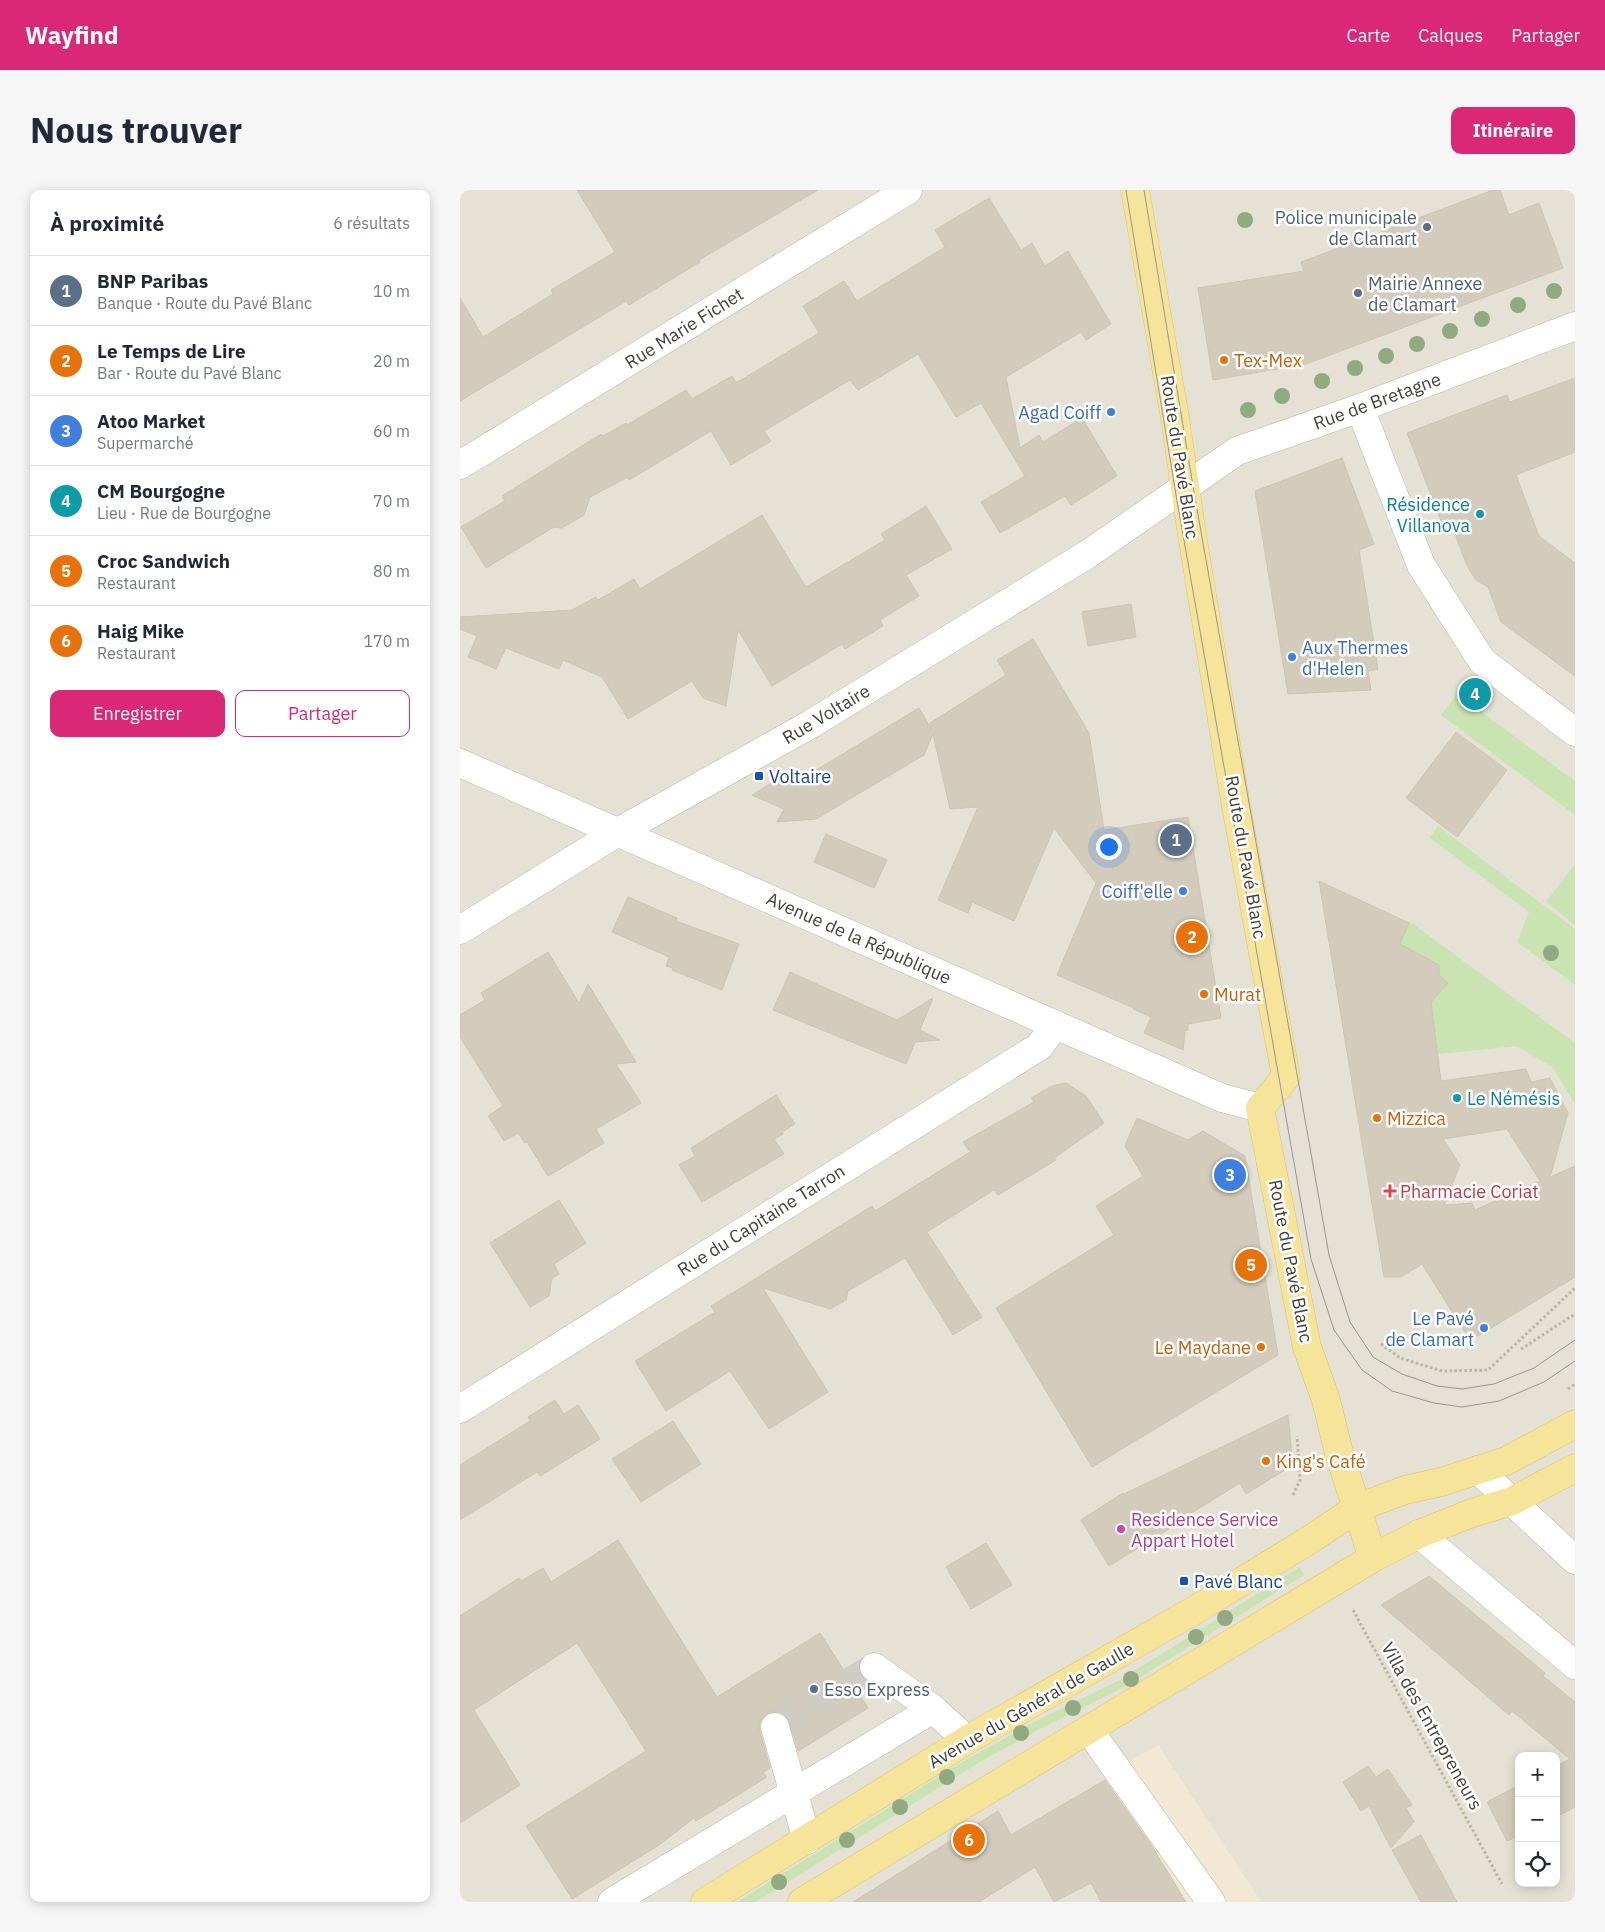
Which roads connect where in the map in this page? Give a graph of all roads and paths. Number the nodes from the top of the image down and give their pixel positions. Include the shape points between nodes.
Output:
1 (908, 190) edge
2 (1135, 190) edge
3 (1575, 326) edge
4 (1360, 408) junction
5 (460, 465) edge
6 (1186, 487) junction
7 (1575, 732) edge
8 (460, 763) edge
9 (618, 832) junction
10 (460, 930) edge
11 (1055, 1024) junction
12 (1260, 1108) junction
13 (1575, 1288) edge
14 (1575, 1314) edge
15 (1380, 1344) dead end
16 (1521, 1349) dead end
17 (460, 1408) edge
18 (1575, 1424) edge
19 (1296, 1432) dead end
20 (1575, 1468) edge
21 (1478, 1470) junction
22 (1293, 1495) dead end
23 (1512, 1501) junction
24 (1357, 1508) junction
25 (1419, 1534) junction
26 (1373, 1558) junction
27 (1575, 1560) edge
28 (1332, 1584) junction
29 (1575, 1665) edge
30 (874, 1667) dead end
31 (933, 1709) junction
32 (776, 1727) dead end
33 (1089, 1730) junction
34 (968, 1740) junction
35 (795, 1793) junction
36 (807, 1840) junction
37 (1502, 1884) dead end
38 (612, 1902) edge
39 (705, 1902) edge
40 (802, 1902) edge
41 (1211, 1902) edge

1 - 5 street, Rue Marie Fichet
2 - 6 main road, Route du Pavé Blanc
3 - 4 street, Rue de Bretagne
4 - 6 street, Rue de Bretagne via 1237,452
4 - 7 street via 1421,565 1482,661
6 - 9 street, Rue Voltaire via 1088,554 811,724
6 - 12 main road, Route du Pavé Blanc via 1236,806 1286,1077
8 - 9 street, Avenue de la République
9 - 10 street, Rue Voltaire
9 - 11 street, Avenue de la République
11 - 12 street, Avenue de la République via 1222,1098
11 - 17 street, Rue du Capitaine Tarron via 1040,1046
12 - 24 main road, Route du Pavé Blanc via 1307,1347
13 - 15 path via 1488,1370 1442,1371 1400,1358
14 - 16 path
18 - 21 main road, Avenue du Général de Gaulle via 1506,1461
19 - 22 path via 1300,1480
20 - 23 main road
21 - 23 street
21 - 24 main road, Avenue du Général de Gaulle via 1405,1490
23 - 25 main road
23 - 27 street
24 - 26 main road
24 - 34 main road, Avenue du Général de Gaulle via 1195,1610
25 - 26 main road
25 - 29 street
26 - 28 main road
28 - 33 main road
28 - 37 path, Villa des Entrepreneurs via 1351,1606
30 - 31 street
31 - 34 street
31 - 35 street
32 - 35 street
33 - 40 main road
33 - 41 street
34 - 36 main road, Avenue du Général de Gaulle
35 - 36 street
35 - 38 street
36 - 39 main road, Avenue du Général de Gaulle

